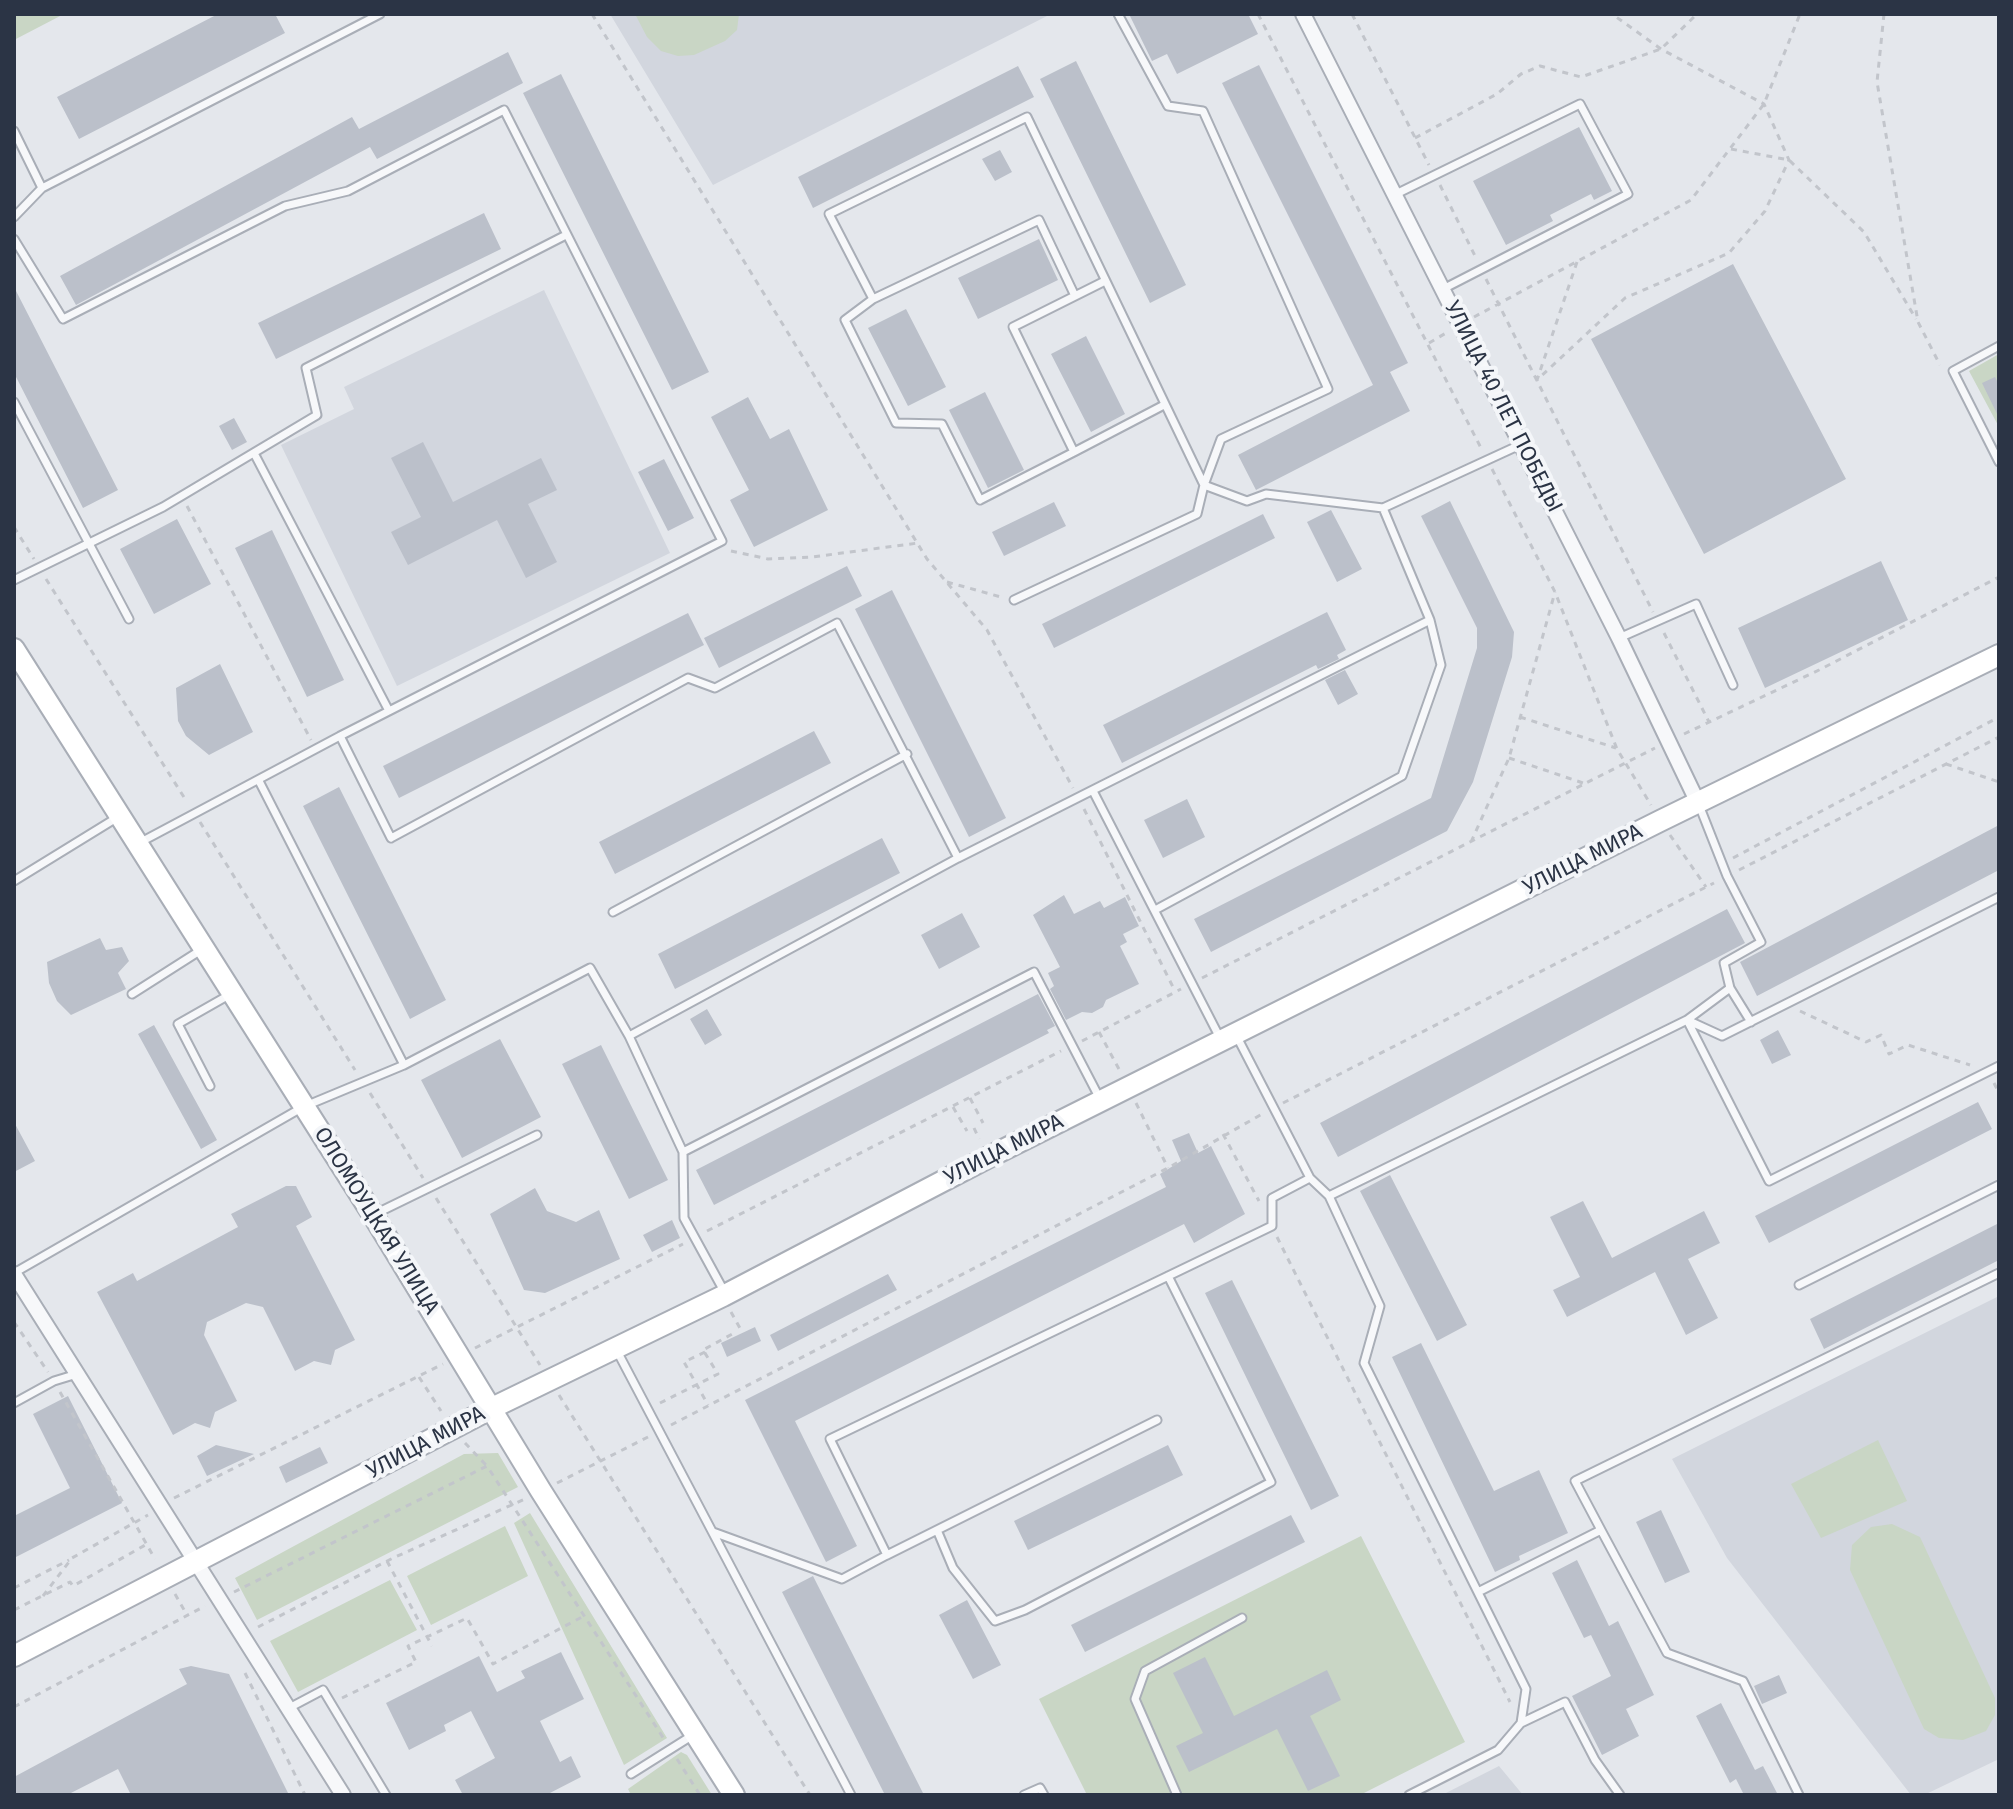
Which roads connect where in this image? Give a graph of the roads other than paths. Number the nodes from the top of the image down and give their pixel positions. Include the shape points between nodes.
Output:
1 (380, 14) edge
2 (1118, 14) edge
3 (1303, 14) edge
4 (14, 131) edge
5 (42, 188) junction
6 (1396, 194) junction
7 (14, 217) edge
8 (566, 235) junction
9 (14, 239) edge
10 (1105, 281) junction
11 (1443, 289) junction
12 (1075, 296) junction
13 (873, 299) junction
14 (1999, 346) edge
15 (14, 402) edge
16 (1164, 405) junction
17 (1522, 444) junction
18 (1074, 452) junction
19 (255, 455) junction
20 (1999, 462) edge
21 (1204, 485) junction
22 (1383, 508) junction
23 (89, 543) junction
24 (14, 580) edge
25 (1014, 600) road end
26 (129, 619) dead end
27 (1430, 620) junction
28 (1619, 638) junction
29 (14, 649) edge
30 (1999, 655) edge
31 (1733, 685) dead end
32 (389, 711) junction
33 (340, 736) junction
34 (907, 754) junction
35 (259, 781) junction
36 (1093, 791) junction
37 (1698, 803) junction
38 (118, 817) junction
39 (135, 845) junction
40 (958, 858) junction
41 (14, 881) edge
42 (1999, 897) edge
43 (1155, 910) junction
44 (613, 912) dead end
45 (202, 949) junction
46 (1730, 988) junction
47 (132, 994) dead end
48 (231, 994) junction
49 (1687, 1020) junction
50 (1751, 1022) junction
51 (629, 1036) junction
52 (1229, 1038) junction
53 (404, 1065) junction
54 (1999, 1066) edge
55 (210, 1086) dead end
56 (1101, 1101) junction
57 (303, 1107) junction
58 (537, 1135) dead end
59 (683, 1152) junction
60 (1310, 1178) junction
61 (1999, 1185) edge
62 (1329, 1196) junction
63 (373, 1215) junction
64 (14, 1273) edge
65 (1999, 1273) edge
66 (1168, 1276) junction
67 (1799, 1285) dead end
68 (726, 1294) junction
69 (615, 1349) junction
70 (77, 1374) junction
71 (14, 1403) edge
72 (492, 1408) junction
73 (1157, 1420) dead end
74 (937, 1530) junction
75 (1601, 1530) junction
76 (713, 1532) junction
77 (887, 1555) junction
78 (196, 1562) junction
79 (1480, 1591) junction
80 (1242, 1618) dead end
81 (14, 1656) edge
82 (286, 1709) junction
83 (1521, 1723) junction
84 (695, 1734) junction
85 (631, 1774) dead end
86 (343, 1795) edge
87 (386, 1795) edge
88 (734, 1795) edge
89 (851, 1795) edge
90 (1024, 1795) edge
91 (1044, 1795) edge
92 (1177, 1795) edge
93 (1409, 1795) edge
94 (1620, 1795) edge
95 (1799, 1795) edge

1 - 5 lane
2 - 21 lane via 1168,106 1203,111 1328,389 1221,439
3 - 6 street, УЛИЦА 40 ЛЕТ ПОБЕДЫ
4 - 5 lane
5 - 7 lane
6 - 11 street, УЛИЦА 40 ЛЕТ ПОБЕДЫ
6 - 11 lane via 1580,104 1628,194
8 - 9 lane via 504,110 348,191 285,206 63,319
8 - 19 lane via 306,368 317,415
8 - 32 lane via 722,541
10 - 12 lane
10 - 13 lane via 1027,117 829,214
10 - 16 lane
11 - 17 street, УЛИЦА 40 ЛЕТ ПОБЕДЫ
12 - 13 lane via 1039,220
12 - 18 lane via 1013,327
13 - 18 lane via 845,320 896,423 942,424 980,500
14 - 20 lane via 1953,371
15 - 23 lane
16 - 18 lane
16 - 21 lane
17 - 22 lane
17 - 28 street, УЛИЦА 40 ЛЕТ ПОБЕДЫ
19 - 23 lane
19 - 32 lane
21 - 22 lane via 1247,501 1266,494
21 - 25 lane via 1197,514
22 - 27 lane
23 - 24 lane
23 - 26 lane
27 - 36 lane
27 - 43 lane via 1441,665 1402,776
28 - 31 lane via 1696,604
28 - 37 street, УЛИЦА 40 ЛЕТ ПОБЕДЫ
29 - 38 street, ОЛОМОУЦКАЯ УЛИЦА
30 - 37 street, УЛИЦА МИРА
32 - 33 lane
33 - 34 lane via 391,838 688,678 715,688 837,623
33 - 35 lane
34 - 40 lane
34 - 44 lane
35 - 39 lane
35 - 53 lane
36 - 40 lane
36 - 43 lane
37 - 46 lane via 1761,942 1724,963
37 - 52 street, УЛИЦА МИРА
38 - 39 street, ОЛОМОУЦКАЯ УЛИЦА
38 - 41 lane
39 - 45 street, ОЛОМОУЦКАЯ УЛИЦА
40 - 51 lane
42 - 50 lane
43 - 52 lane
45 - 47 lane
45 - 48 street, ОЛОМОУЦКАЯ УЛИЦА
46 - 49 lane
46 - 50 lane
48 - 55 lane via 178,1024
48 - 57 street, ОЛОМОУЦКАЯ УЛИЦА
49 - 50 lane via 1722,1036
49 - 54 lane via 1769,1181
49 - 62 lane
51 - 53 lane via 590,968
51 - 59 lane
52 - 56 street, УЛИЦА МИРА
52 - 60 lane
53 - 57 lane
56 - 59 lane via 1034,972
56 - 68 street, УЛИЦА МИРА
57 - 63 street, ОЛОМОУЦКАЯ УЛИЦА
57 - 64 lane
58 - 63 lane
59 - 68 lane via 684,1218
60 - 62 lane
60 - 66 lane via 1272,1198 1272,1226
61 - 67 lane
62 - 79 lane via 1380,1306 1364,1363
63 - 72 street, ОЛОМОУЦКАЯ УЛИЦА
64 - 70 street
65 - 75 lane via 1575,1481
66 - 74 lane via 1271,1482 995,1621 953,1568
66 - 77 lane via 830,1439
68 - 69 street, УЛИЦА МИРА
69 - 72 street, УЛИЦА МИРА
69 - 76 lane
70 - 71 lane
70 - 78 street
72 - 78 street, УЛИЦА МИРА
72 - 84 street, ОЛОМОУЦКАЯ УЛИЦА
73 - 74 lane
74 - 77 lane
75 - 79 lane
75 - 95 lane via 1667,1653 1743,1681
76 - 77 lane via 842,1579
76 - 89 lane
78 - 81 street, УЛИЦА МИРА
78 - 82 street
79 - 83 lane via 1526,1689
80 - 92 lane via 1145,1671 1135,1699
82 - 86 street
82 - 87 lane via 323,1690
83 - 93 lane via 1498,1750
83 - 94 lane via 1565,1702
84 - 85 lane
84 - 88 street, ОЛОМОУЦКАЯ УЛИЦА
90 - 91 lane via 1040,1788

